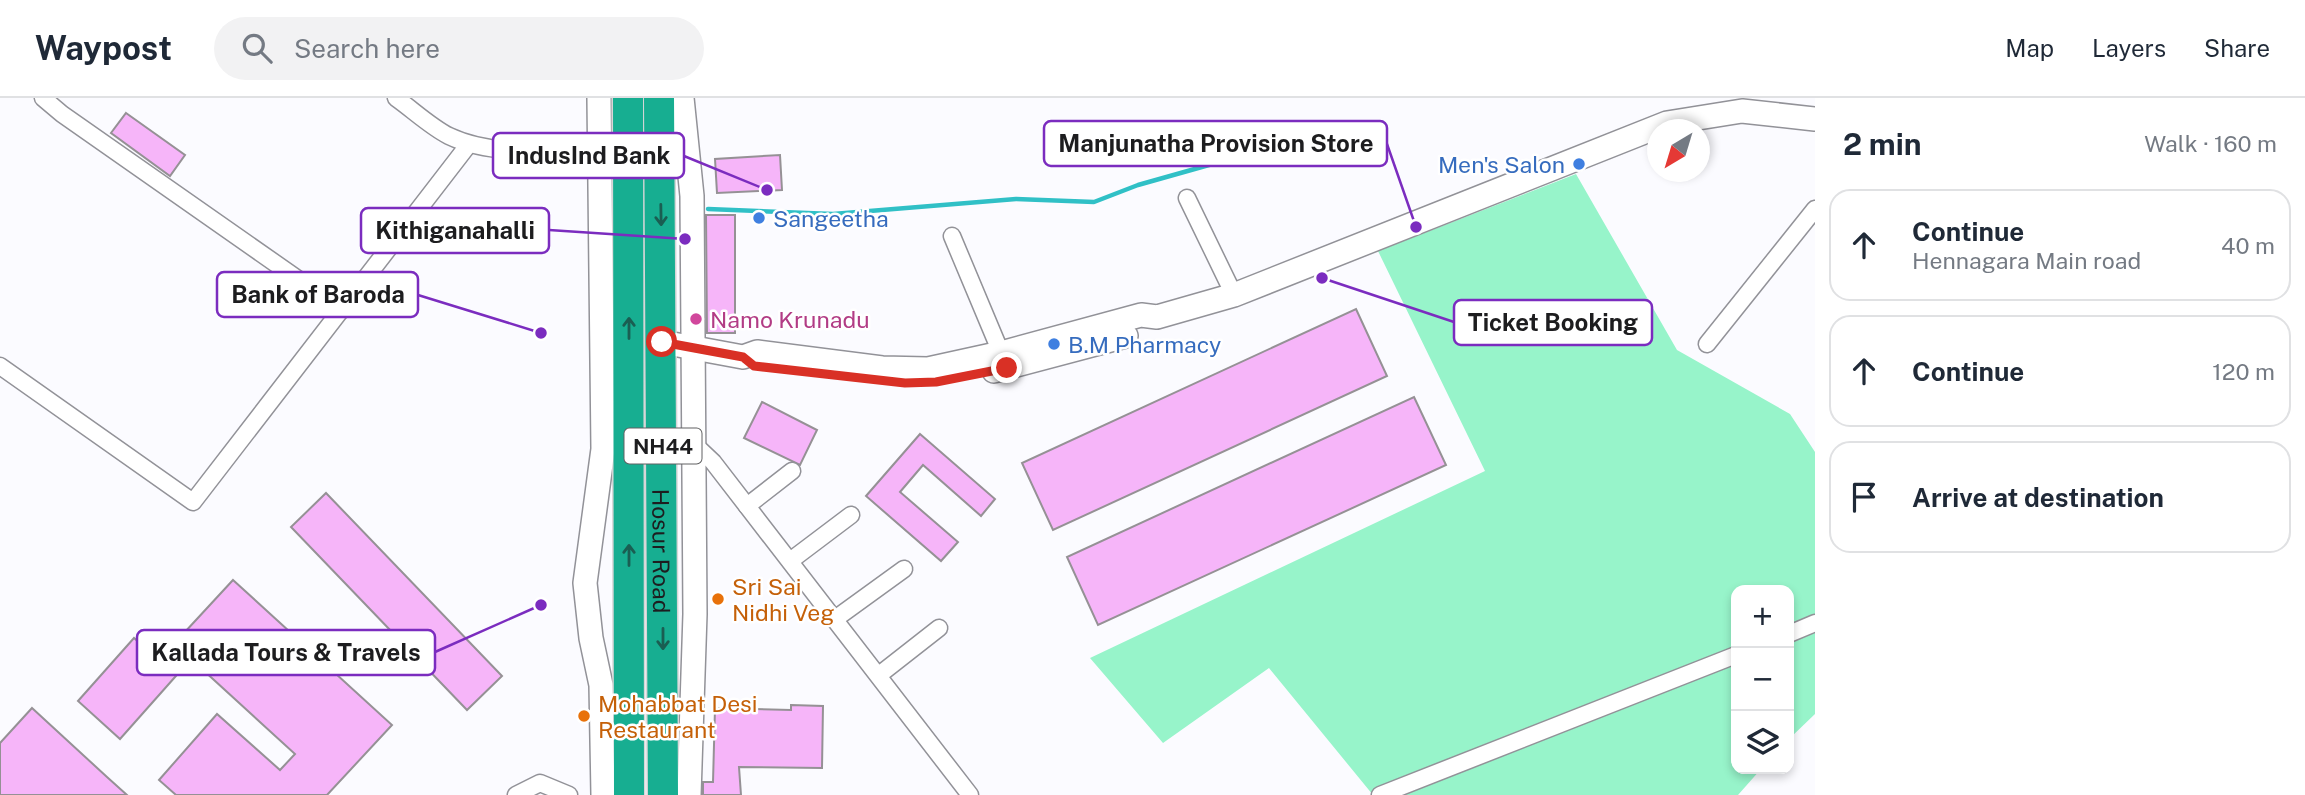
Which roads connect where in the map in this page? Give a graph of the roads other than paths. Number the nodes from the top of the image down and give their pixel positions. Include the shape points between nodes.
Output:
1 (43, 98) edge
2 (396, 98) edge
3 (599, 98) edge
4 (628, 98) edge
5 (659, 98) edge
6 (681, 98) edge
7 (1815, 119) edge
8 (470, 144) junction
9 (600, 148) junction
10 (1186, 198) dead end
11 (1815, 209) edge
12 (952, 236) dead end
13 (1234, 295) junction
14 (342, 310) junction
15 (662, 342) junction
16 (1707, 344) dead end
17 (693, 346) junction
18 (1004, 360) junction
19 (0, 366) edge
20 (695, 445) junction
21 (792, 471) dead end
22 (747, 506) junction
23 (851, 515) dead end
24 (790, 561) junction
25 (904, 569) dead end
26 (835, 619) junction
27 (1815, 623) edge
28 (939, 628) dead end
29 (1794, 632) edge
30 (1731, 657) edge
31 (879, 675) junction
32 (516, 795) edge
33 (569, 795) edge
34 (603, 795) edge
35 (629, 795) edge
36 (663, 795) edge
37 (689, 795) edge
38 (970, 795) edge
39 (1380, 795) edge

1 - 14 street
2 - 8 street via 447,135
3 - 9 street
35 -> 4 highway, Hosur Road / NH44
5 -> 15 highway, Hosur Road / NH44
6 - 17 street via 692,196
7 - 13 street via 1742,111 1667,123
8 - 9 street
8 - 14 street
9 - 34 street via 603,449 585,583 601,685
10 - 13 street
11 - 16 street
12 - 18 street
13 - 18 street via 1157,317 1141,315
14 - 19 street via 194,502
15 - 17 street
15 -> 36 highway, Hosur Road / NH44
17 - 18 street via 743,357 757,352 915,370
17 - 20 street
20 - 22 street
20 - 37 street
21 - 22 street
22 - 24 street
23 - 24 street
24 - 26 street
25 - 26 street
26 - 31 street
27 - 29 street
28 - 31 street
30 - 39 street
31 - 38 street
32 - 33 street via 540,783

